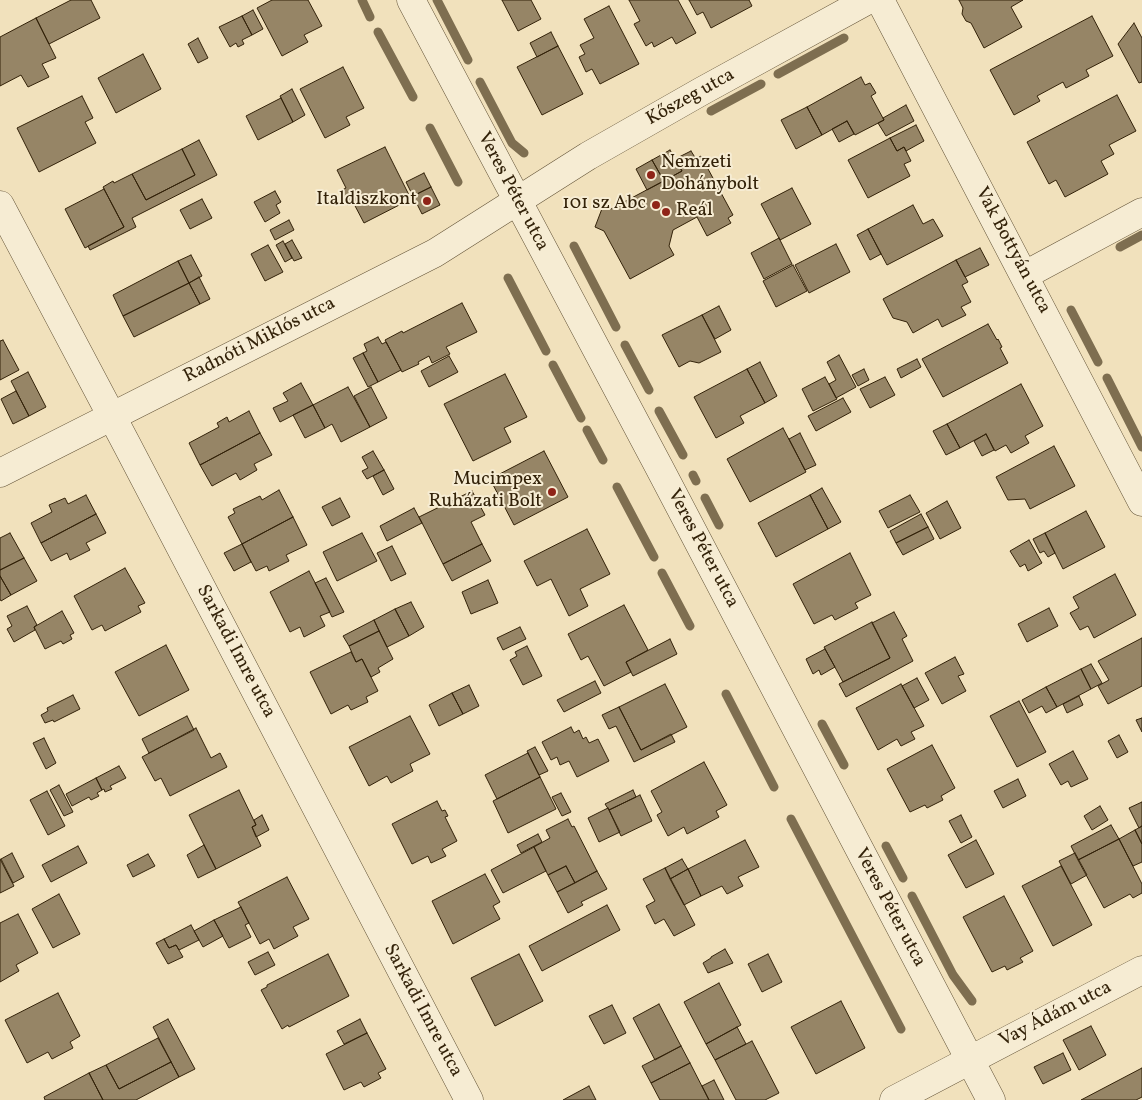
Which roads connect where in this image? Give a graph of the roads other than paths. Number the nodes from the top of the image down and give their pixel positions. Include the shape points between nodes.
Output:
1 (411, 0) edge
2 (868, 0) edge
3 (880, 0) edge
4 (517, 202) junction
5 (0, 205) edge
6 (1142, 212) edge
7 (1024, 275) junction
8 (112, 416) junction
9 (0, 473) edge
10 (1142, 502) edge
11 (1142, 970) edge
12 (969, 1060) junction
13 (469, 1100) edge
14 (894, 1100) edge
15 (991, 1100) edge

1 - 4 street, Veres Péter utca
2 - 4 street, Kőszeg utca via 596,151
3 - 7 street, Vak Bottyán utca
4 - 8 street, Radnóti Miklós utca via 420,261
4 - 12 street, Veres Péter utca
5 - 8 street, Sarkadi Imre utca
6 - 7 street
7 - 10 street, Vak Bottyán utca
8 - 9 street, Radnóti Miklós utca
8 - 13 street, Sarkadi Imre utca
11 - 12 street, Vay Ádám utca
12 - 14 street, Vay Ádám utca
12 - 15 street, Veres Péter utca

